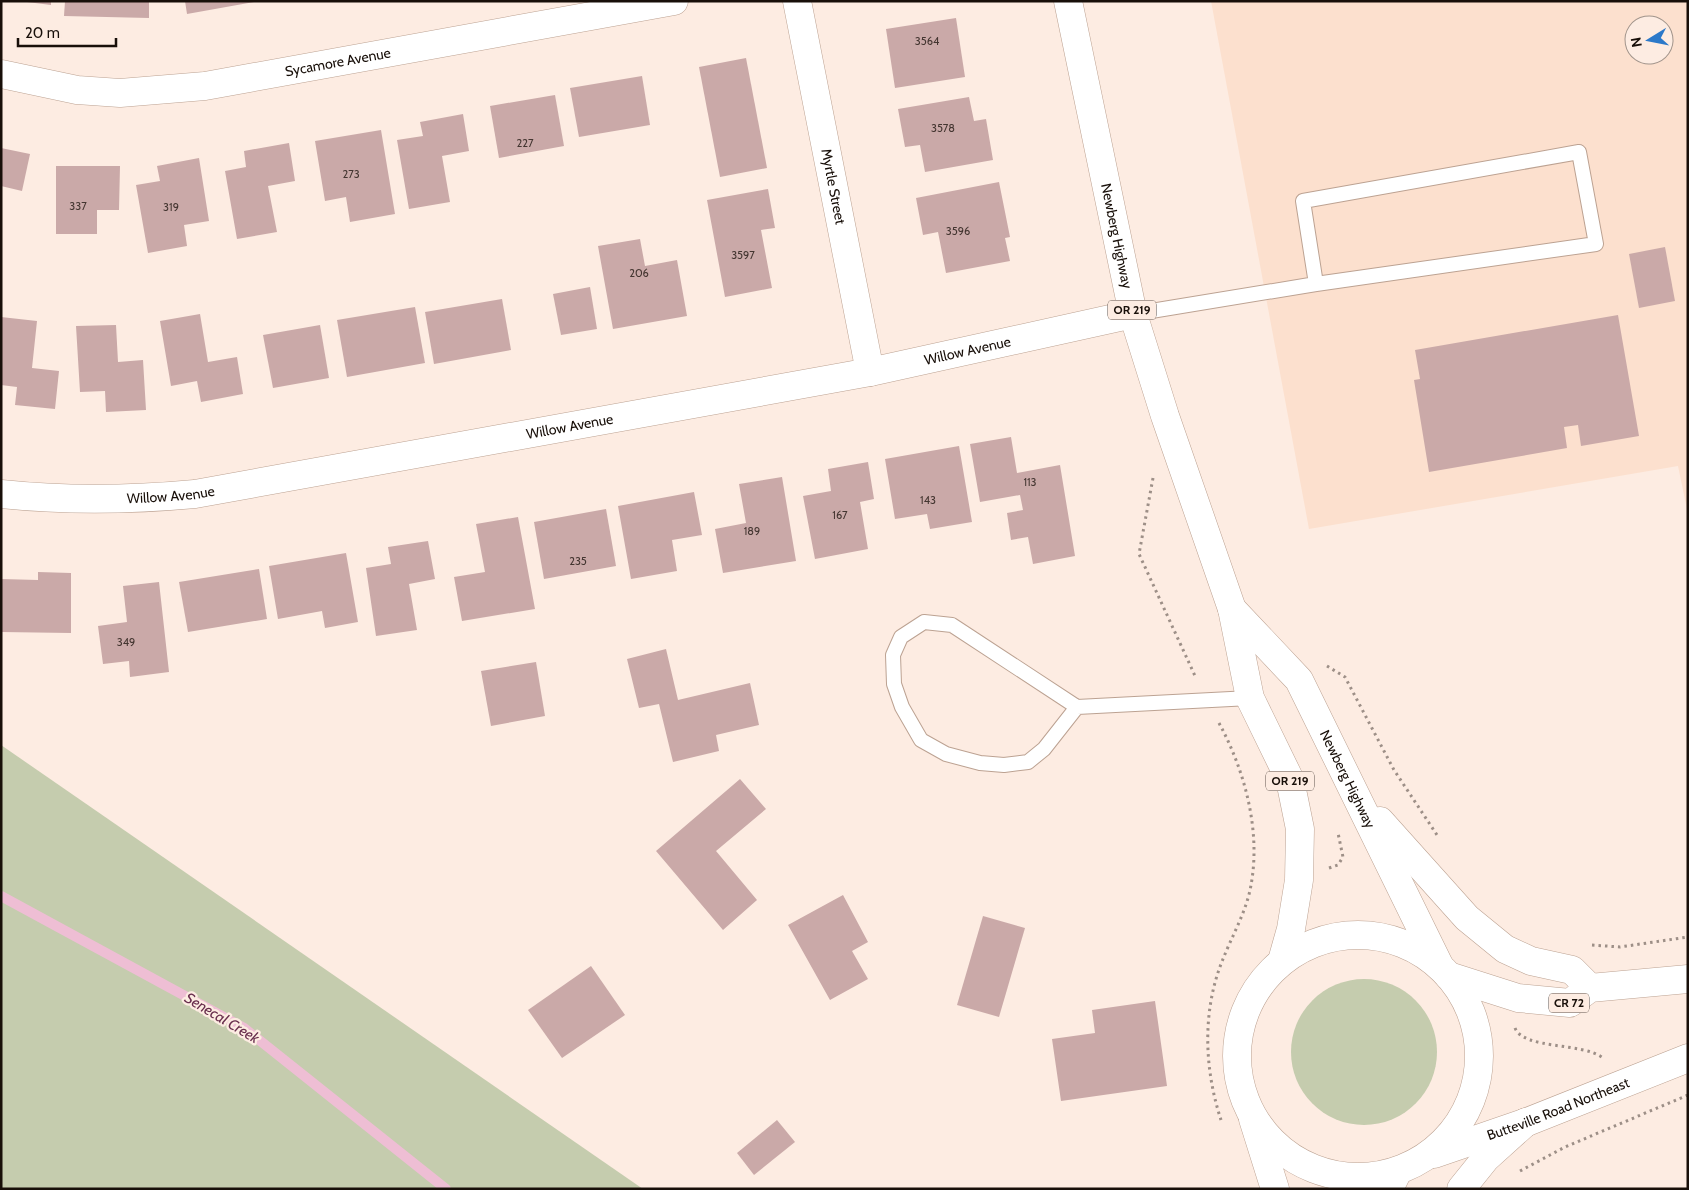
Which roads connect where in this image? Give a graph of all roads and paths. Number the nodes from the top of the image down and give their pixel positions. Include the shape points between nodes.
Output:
1 (674, 1) edge
2 (797, 1) edge
3 (1068, 1) edge
4 (1, 74) edge
5 (1316, 284) junction
6 (1133, 314) junction
7 (870, 372) junction
8 (1154, 472) dead end
9 (1, 494) edge
10 (1232, 608) junction
11 (1345, 677) dead end
12 (1250, 698) junction
13 (1207, 700) junction
14 (1076, 707) junction
15 (1354, 791) junction
16 (1337, 831) dead end
17 (1438, 837) dead end
18 (1322, 868) dead end
19 (1688, 937) edge
20 (1588, 945) dead end
21 (1282, 961) junction
22 (1444, 971) junction
23 (1688, 979) edge
24 (1590, 988) junction
25 (1513, 1025) dead end
26 (1688, 1058) edge
27 (1604, 1060) dead end
28 (1688, 1095) edge
29 (1253, 1119) junction
30 (1222, 1122) dead end
31 (1527, 1122) junction
32 (1428, 1156) junction
33 (1513, 1175) dead end
34 (1393, 1180) edge
35 (1275, 1189) edge
36 (1461, 1189) edge

1 - 4 main road, Sycamore Avenue via 205,86 137,92 77,90
2 - 7 main road, Myrtle Street
3 - 6 main road, Newberg Highway / OR 219
5 - 5 lane via 1596,244 1579,152 1303,201
5 - 6 lane
6 - 7 main road, Willow Avenue
6 - 10 main road, Newberg Highway / OR 219
7 - 9 main road, Willow Avenue via 195,494 99,500 53,500
8 - 13 path via 1139,554
10 - 12 main road, Newberg Highway / OR 219
10 - 15 main road, Newberg Highway via 1299,680
11 - 17 path via 1394,770
12 - 13 lane
12 - 21 main road, Newberg Highway / OR 219 via 1290,780 1300,829 1299,880
13 - 14 lane
13 - 30 path via 1229,740 1243,779 1251,819 1254,860 1251,887 1222,962 1207,1029 1210,1068
14 - 14 lane via 1044,749 1028,762 980,763 946,754 921,740 902,708 894,684 893,655 901,637 924,622 952,624
15 - 22 main road, Newberg Highway
15 - 24 main road via 1467,918 1505,949 1531,961 1572,970
16 - 18 path via 1343,857 1338,865
19 - 20 path via 1620,947
21 - 22 main road via 1317,942 1349,935 1373,936 1397,941 1419,951
21 - 29 main road via 1264,978 1250,999 1241,1022 1237,1072 1242,1096
22 - 24 main road, CR 72 via 1518,998 1570,1003
22 - 32 main road via 1466,1000 1479,1056 1476,1085 1466,1113 1450,1137
23 - 24 main road, CR 72
25 - 27 path via 1523,1038 1591,1051
26 - 31 main road, Butteville Road Northeast
28 - 33 path via 1565,1147
29 - 34 main road via 1274,1145 1309,1167 1332,1176
29 - 35 main road
31 - 32 main road, Butteville Road Northeast
31 - 36 main road via 1486,1158
32 - 34 main road

